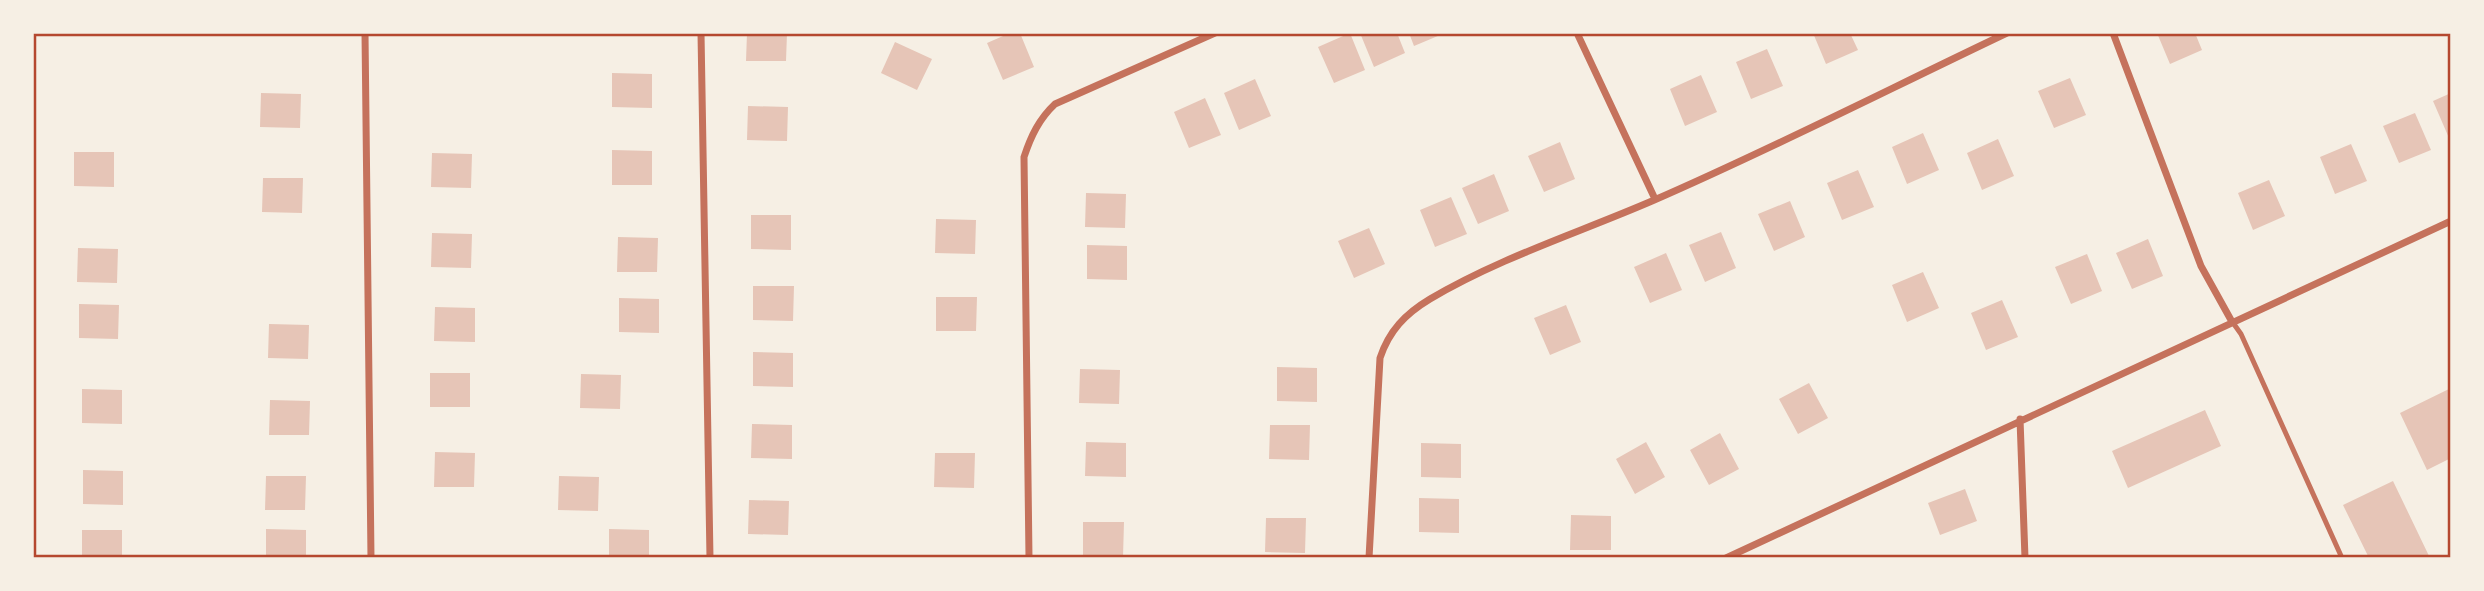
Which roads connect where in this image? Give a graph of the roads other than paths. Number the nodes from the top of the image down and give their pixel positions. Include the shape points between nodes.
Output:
1 (365, 33) edge
2 (701, 33) edge
3 (1215, 33) edge
4 (1577, 33) edge
5 (2007, 33) edge
6 (2113, 33) edge
7 (1655, 200) junction
8 (2451, 220) edge
9 (2231, 320) junction
10 (2020, 419) junction
11 (371, 558) edge
12 (710, 558) edge
13 (1029, 558) edge
14 (1369, 558) edge
15 (1726, 558) edge
16 (2025, 558) edge
17 (2342, 558) edge

1 - 11 street
2 - 12 street
3 - 13 street via 1055,104 1042,116 1024,157
4 - 7 street
5 - 7 street
6 - 9 street via 2202,266
7 - 14 street via 1490,269 1429,300 1388,335 1380,358
8 - 9 street
9 - 10 street
9 - 17 lane
10 - 15 street
10 - 16 street

